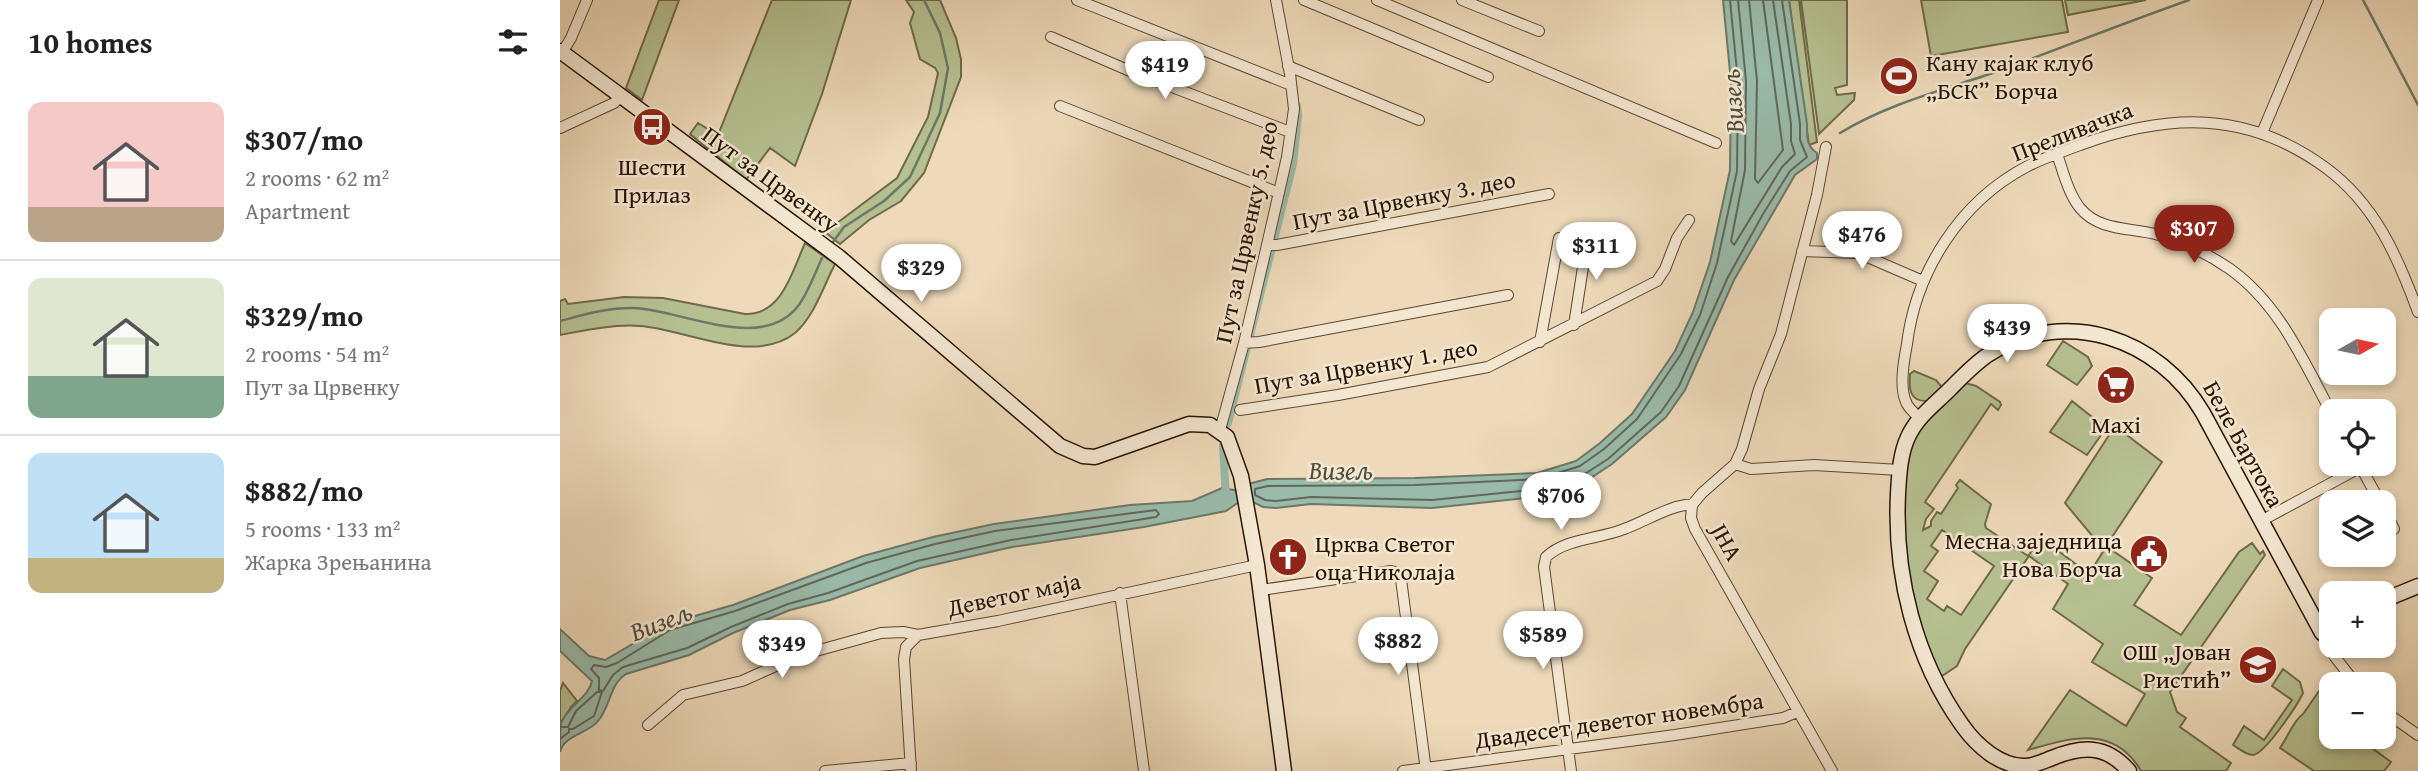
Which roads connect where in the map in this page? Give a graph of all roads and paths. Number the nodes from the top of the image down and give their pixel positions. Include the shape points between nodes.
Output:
1 (587, 0) edge
2 (1077, 0) edge
3 (1276, 0) edge
4 (1304, 0) edge
5 (1377, 0) edge
6 (1462, 0) edge
7 (2318, 0) edge
8 (1539, 31) dead end
9 (1051, 37) dead end
10 (561, 52) edge
11 (1288, 66) junction
12 (1488, 77) dead end
13 (1291, 85) junction
14 (621, 96) junction
15 (1060, 106) dead end
16 (1419, 120) dead end
17 (560, 128) edge
18 (1290, 132) junction
19 (2262, 133) junction
20 (1716, 143) dead end
21 (1826, 147) dead end
22 (2057, 154) junction
23 (1279, 193) junction
24 (1549, 194) dead end
25 (1689, 220) dead end
26 (1588, 236) dead end
27 (1559, 238) dead end
28 (1272, 245) junction
29 (1802, 251) junction
30 (1923, 281) junction
31 (1508, 295) dead end
32 (2418, 312) edge
33 (1574, 324) junction
34 (1540, 342) junction
35 (1248, 343) junction
36 (2324, 399) edge
37 (1240, 410) dead end
38 (1919, 418) junction
39 (1220, 430) junction
40 (1735, 464) junction
41 (1900, 470) junction
42 (2341, 476) edge
43 (1692, 505) junction
44 (2261, 521) junction
45 (1258, 565) junction
46 (2418, 586) edge
47 (1261, 590) junction
48 (1120, 593) junction
49 (2396, 595) edge
50 (2319, 619) edge
51 (918, 635) junction
52 (1797, 712) junction
53 (2396, 719) edge
54 (648, 725) dead end
55 (2418, 735) edge
56 (1569, 750) junction
57 (911, 767) edge
58 (2027, 768) edge
59 (1426, 770) edge
60 (825, 771) edge
61 (1144, 771) edge
62 (1284, 771) edge
63 (1403, 771) edge
64 (1571, 771) edge
65 (1832, 771) edge
66 (2129, 771) edge

1 - 10 street
2 - 13 street
3 - 11 street, Пут за Црвенку 5. део
4 - 12 street
5 - 20 street
6 - 8 street
7 - 19 street
9 - 18 street
10 - 14 street, Пут за Црвенку
11 - 13 street, Пут за Црвенку 5. део
11 - 16 street
13 - 18 street, Пут за Црвенку 5. део via 1294,109
14 - 17 street
14 - 39 street, Пут за Црвенку via 839,257 1060,446 1096,457 1189,424
15 - 23 street
18 - 23 street, Пут за Црвенку 5. део
19 - 22 street, Преливачка via 2173,122 2120,131
19 - 32 street, Преливачка via 2326,168 2365,206 2392,247
21 - 29 street, ЈНА
22 - 30 street, Преливачка via 2015,173 1983,197 1952,232
22 - 36 street via 2077,203 2089,217 2105,226 2188,244 2258,292 2289,334
23 - 28 street, Пут за Црвенку 5. део
24 - 28 street, Пут за Црвенку 3. део
25 - 33 street, Пут за Црвенку 1. део via 1657,281
26 - 33 street
27 - 34 street
28 - 35 street, Пут за Црвенку 5. део
29 - 30 street via 1858,253
29 - 40 street, ЈНА via 1782,334
30 - 38 street, Преливачка via 1908,336 1904,382 1905,400
31 - 35 street
33 - 34 street, Пут за Црвенку 1. део
34 - 37 street, Пут за Црвенку 1. део via 1488,367
35 - 39 street, Пут за Црвенку 5. део
38 - 41 street via 1905,442
38 - 44 street, Беле Бартока via 1981,360 2013,342 2073,331 2116,339 2152,357 2186,387
39 - 45 street via 1232,446
40 - 41 street via 1751,469 1814,465
40 - 43 street, ЈНА
41 - 58 street via 1897,525 1902,578 1922,649 1954,713 1979,746
42 - 44 street
43 - 52 street, ЈНА via 1695,528
43 - 56 street via 1559,548 1546,557
44 - 50 street, Беле Бартока
45 - 47 street
45 - 48 street, Деветог маја
46 - 49 street
47 - 59 street via 1398,573
47 - 62 street
48 - 51 street, Деветог маја
48 - 61 street
51 - 54 street via 881,633 799,656 742,681 683,695
51 - 57 street, Деветог маја via 905,653
52 - 56 street, Двадесет деветог новембра via 1783,718
52 - 65 street, ЈНА
53 - 55 street
56 - 59 street, Двадесет деветог новембра
56 - 64 street
57 - 60 street
58 - 66 street via 2073,750 2088,749 2112,756
59 - 63 street, Двадесет деветог новембра

